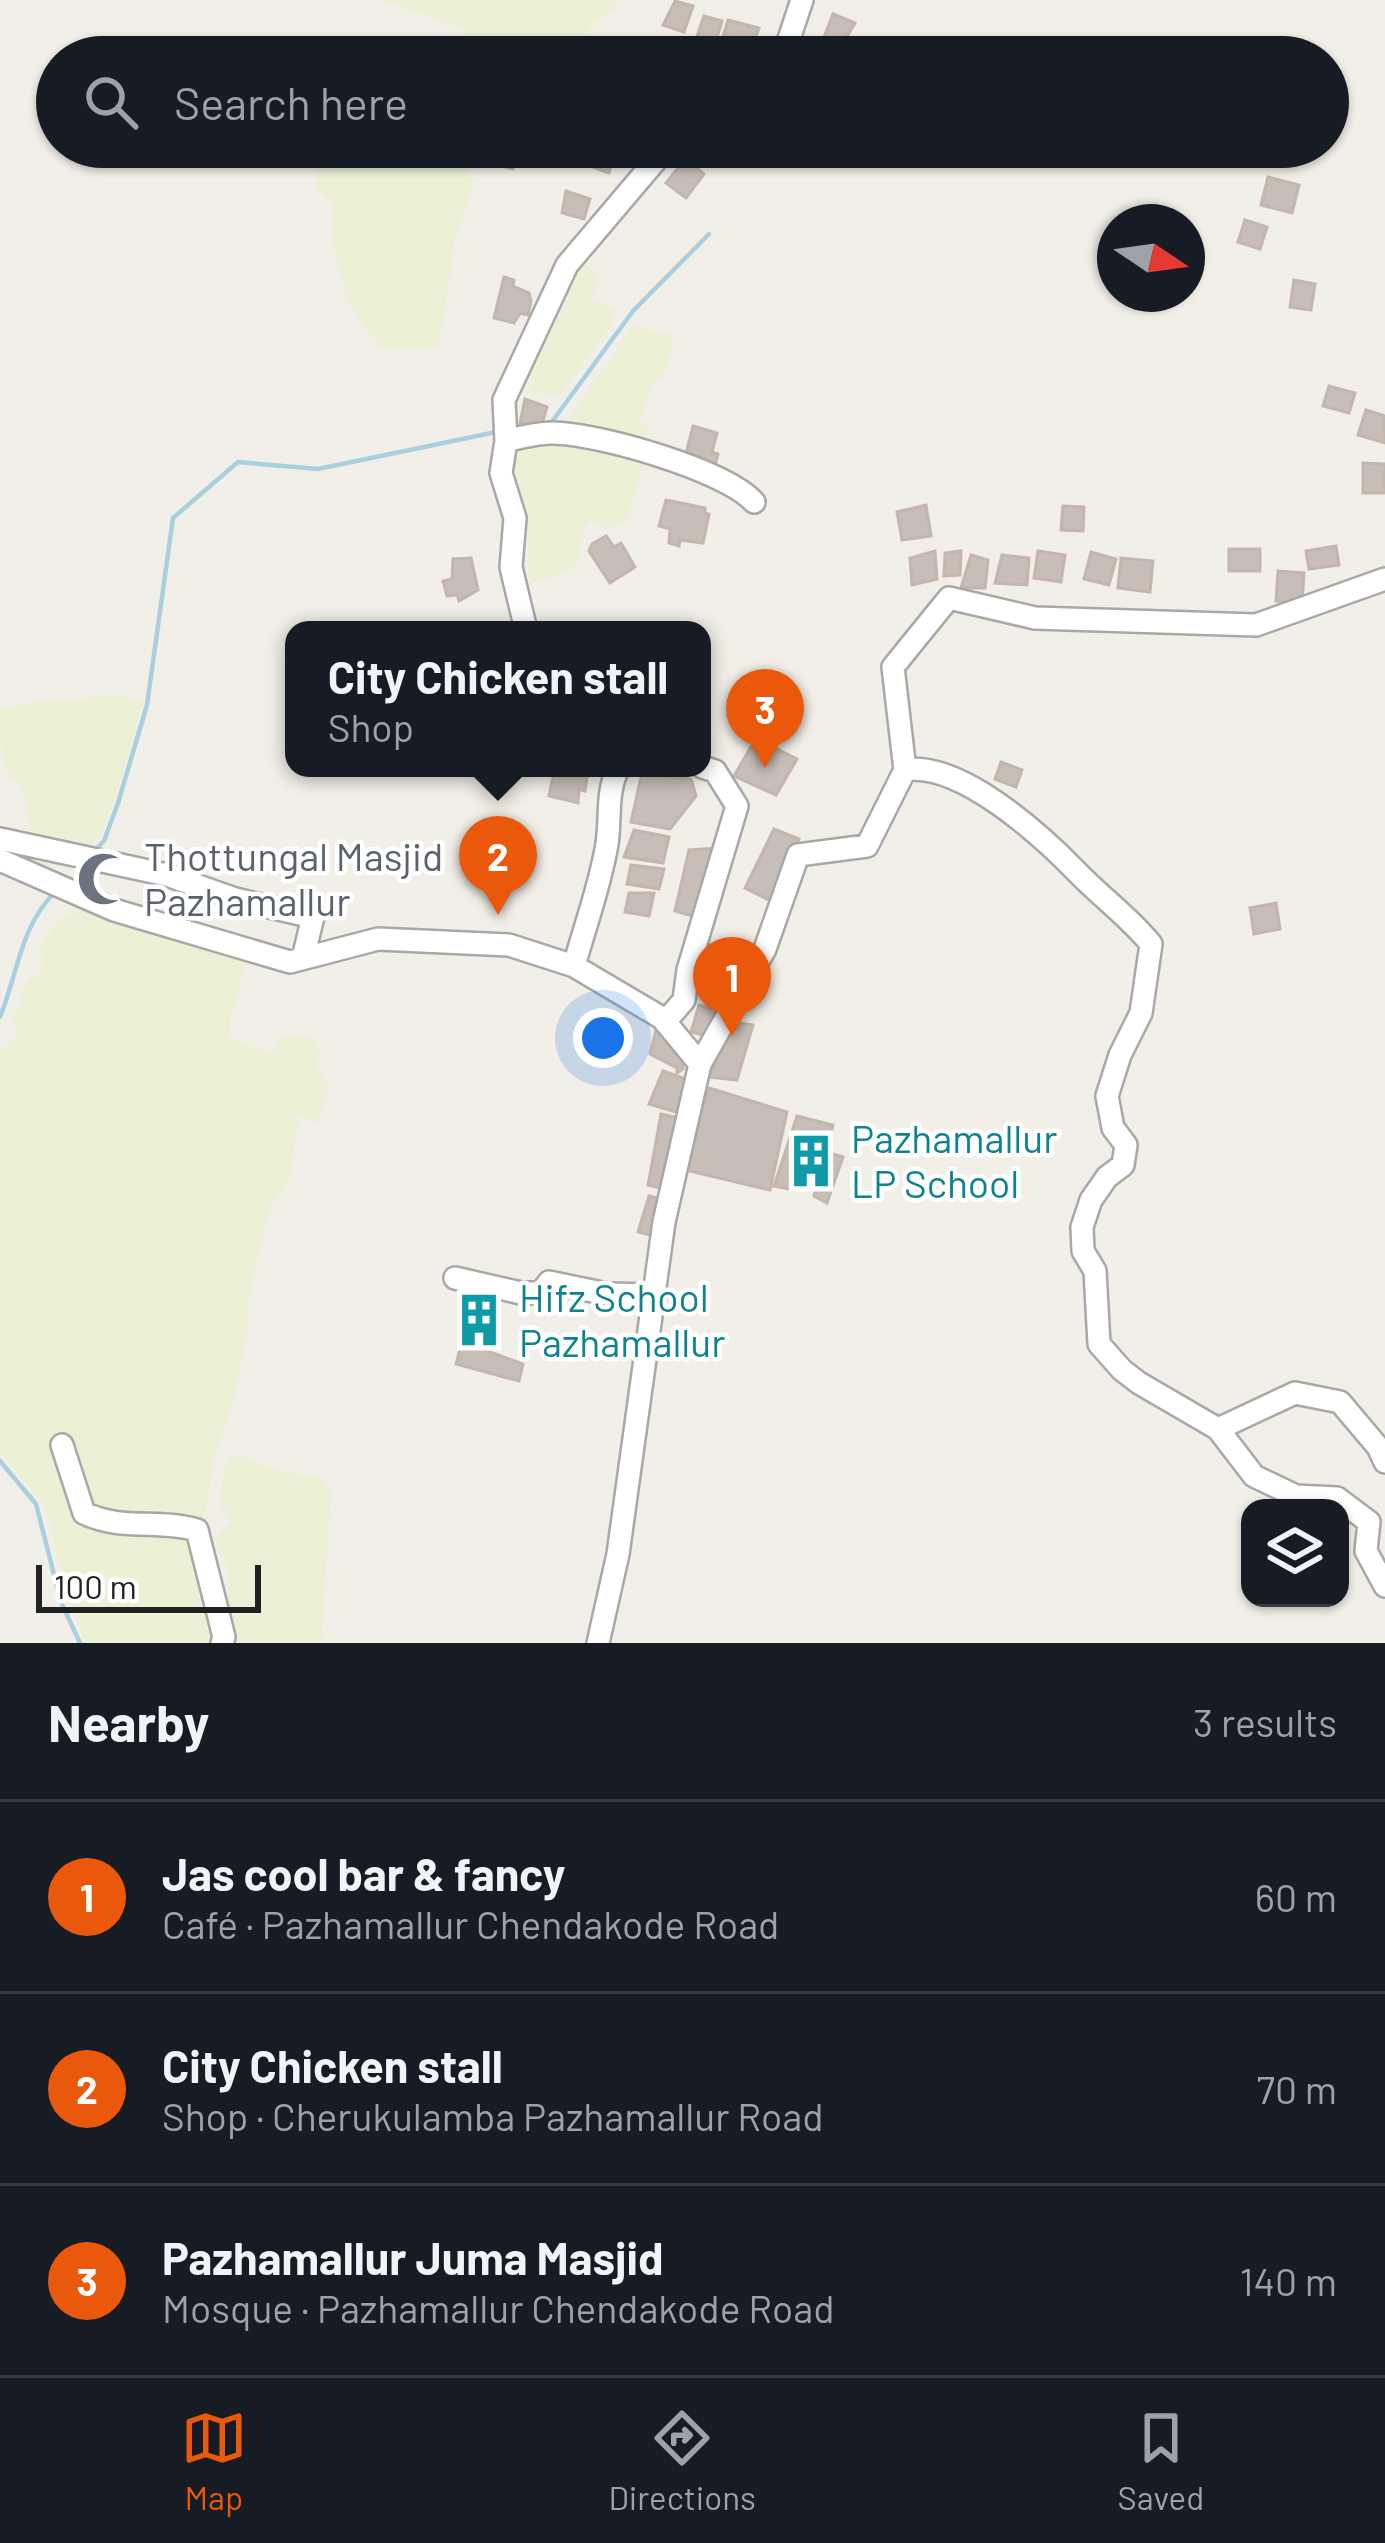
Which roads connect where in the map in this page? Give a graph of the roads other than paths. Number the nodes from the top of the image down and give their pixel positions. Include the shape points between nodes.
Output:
1 (802, 0) edge
2 (790, 36) edge
3 (649, 168) edge
4 (506, 434) junction
5 (754, 502) dead end
6 (1385, 579) edge
7 (524, 621) edge
8 (711, 769) edge
9 (905, 770) junction
10 (614, 777) edge
11 (0, 839) edge
12 (0, 860) edge
13 (303, 958) junction
14 (574, 966) junction
15 (665, 1022) junction
16 (700, 1064) junction
17 (455, 1278) dead end
18 (656, 1295) junction
19 (1218, 1429) junction
20 (62, 1445) dead end
21 (1385, 1462) edge
22 (1385, 1586) edge
23 (222, 1643) edge
24 (598, 1643) edge

1 - 2 street
3 - 4 street via 567,265 504,400
4 - 5 street via 608,442 716,477
4 - 7 street via 500,473 515,518 512,567
6 - 9 street via 1256,625 1035,617 949,598 892,667
8 - 15 street via 737,806 684,1000
9 - 16 street via 867,847 798,855 765,949
9 - 19 street via 923,767 976,789 1061,852 1151,944 1141,1013 1107,1096 1126,1145 1123,1165 1091,1200 1083,1251 1095,1271 1099,1344 1139,1383
10 - 14 street via 602,871
11 - 13 street via 313,916
12 - 13 street via 216,943 290,962
13 - 14 street via 378,939 509,945
14 - 15 street
15 - 16 street
16 - 18 street
17 - 18 street via 520,1293 541,1293 549,1282
18 - 24 street
19 - 21 street via 1294,1393 1340,1402
19 - 22 street via 1254,1476 1296,1496 1337,1498 1369,1522 1366,1551
20 - 23 street via 84,1513 106,1523 197,1530

